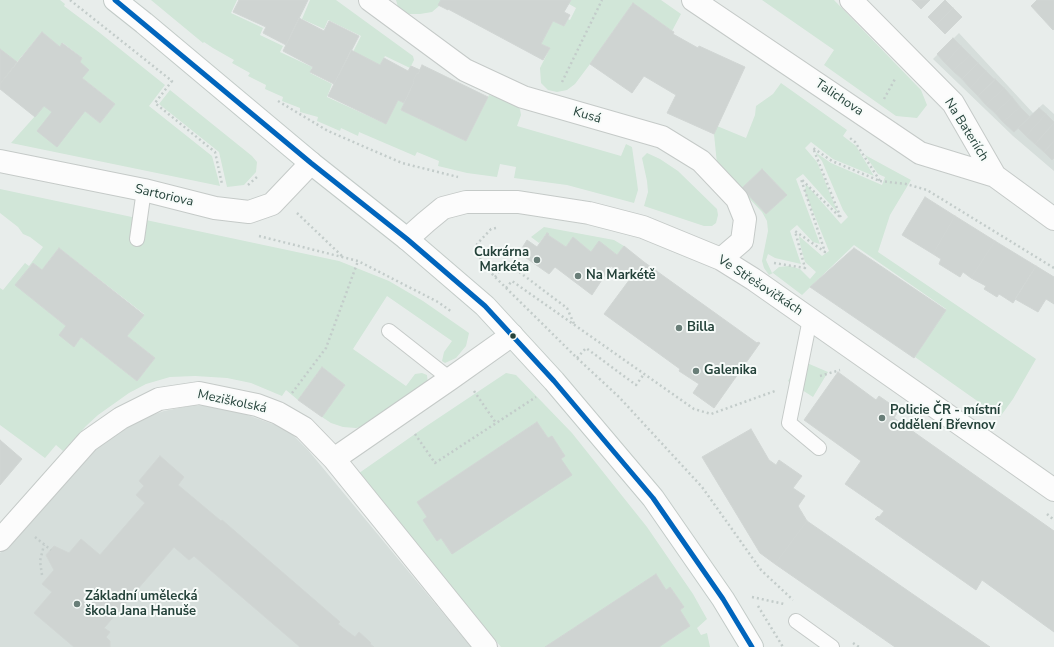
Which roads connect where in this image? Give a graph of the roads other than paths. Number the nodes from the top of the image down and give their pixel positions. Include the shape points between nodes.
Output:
1 (115, 0) edge
2 (370, 0) edge
3 (693, 0) edge
4 (851, 0) edge
5 (0, 161) edge
6 (311, 163) junction
7 (995, 176) junction
8 (144, 190) junction
9 (1054, 219) edge
10 (137, 239) dead end
11 (407, 239) junction
12 (720, 259) junction
13 (810, 319) junction
14 (389, 331) dead end
15 (512, 335) junction
16 (450, 379) junction
17 (819, 448) dead end
18 (334, 459) junction
19 (1054, 490) edge
20 (0, 540) edge
21 (796, 621) dead end
22 (486, 647) edge
23 (752, 647) edge
24 (832, 647) edge

1 - 6 street
2 - 12 street, Kusá via 465,70 523,97 662,137 701,161 737,199 745,219 742,241
3 - 7 street, Talichova via 920,153
4 - 7 street, Na Bateriích via 952,103
5 - 8 street, Sartoriova
6 - 8 street, Sartoriova via 272,204 249,212 215,208
6 - 11 street
7 - 9 street, Na Bateriích
8 - 10 lane
11 - 12 street, Ve Střešovičkách via 443,208 466,202 518,202 589,213 643,227
11 - 15 street via 485,306
12 - 13 street, Ve Střešovičkách
13 - 17 lane via 789,423
13 - 19 street, Ve Střešovičkách
14 - 16 lane
15 - 16 street
15 - 23 street via 653,498 723,599
16 - 18 street
18 - 20 street, Meziškolská via 304,428 278,412 199,393 159,399 121,418 88,441
18 - 22 street, Meziškolská
21 - 24 lane

